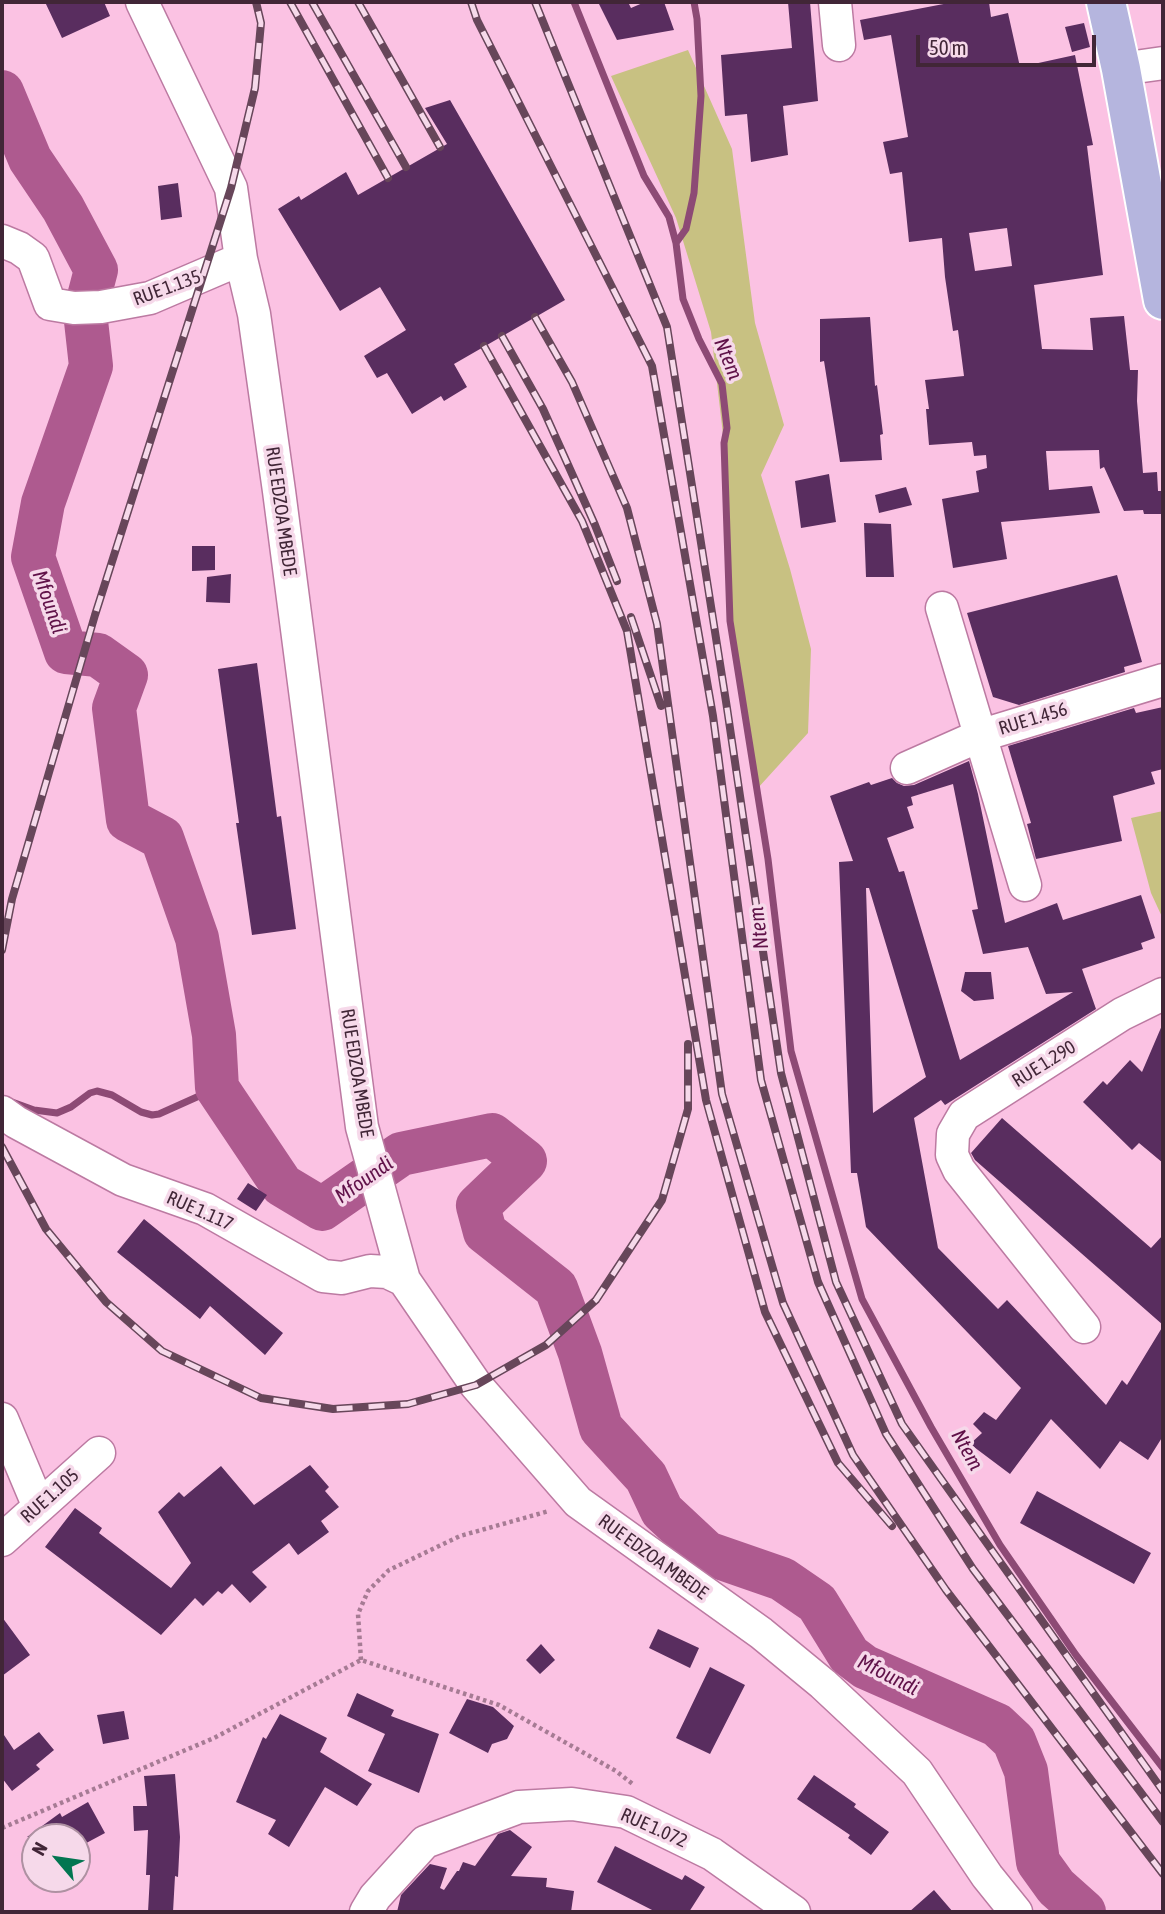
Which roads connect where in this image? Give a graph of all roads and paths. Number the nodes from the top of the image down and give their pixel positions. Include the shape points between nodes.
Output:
1 (142, 2) edge
2 (835, 2) edge
3 (1106, 2) edge
4 (839, 45) dead end
5 (1163, 63) edge
6 (1121, 69) junction
7 (2, 241) edge
8 (241, 259) junction
9 (1163, 300) edge
10 (942, 608) dead end
11 (1163, 680) edge
12 (979, 736) junction
13 (906, 768) dead end
14 (1025, 885) dead end
15 (1163, 994) edge
16 (2, 1112) edge
17 (404, 1280) junction
18 (1084, 1327) dead end
19 (2, 1419) edge
20 (99, 1453) dead end
21 (578, 1502) junction
22 (39, 1507) junction
23 (2, 1540) edge
24 (361, 1660) junction
25 (637, 1788) dead end
26 (2, 1828) edge
27 (366, 1912) edge
28 (794, 1912) edge
29 (1016, 1912) edge

1 - 8 street, RUE EDZOA MBEDE via 231,188
2 - 4 street
3 - 6 main road
5 - 6 street
6 - 9 main road
7 - 8 street, RUE 1.135 via 33,258 50,304 88,307 150,298
8 - 17 street, RUE EDZOA MBEDE via 254,314 279,491 362,1127
10 - 12 street
11 - 12 street, RUE 1.456
12 - 13 street, RUE 1.456
12 - 14 street
15 - 18 street, RUE 1.290 via 1122,1014 964,1115 953,1134 952,1155 959,1170
16 - 17 street, RUE 1.117 via 123,1181 205,1209 323,1276 342,1278 370,1271
17 - 21 street, RUE EDZOA MBEDE via 476,1385
19 - 22 street
20 - 22 street, RUE 1.105
21 - 24 path via 460,1536 389,1570 368,1591 358,1614
21 - 29 street, RUE EDZOA MBEDE via 761,1633 823,1684 917,1772
22 - 23 street, RUE 1.105
24 - 25 path via 499,1705 616,1771
24 - 26 path via 214,1738
27 - 28 street, RUE 1.072 via 425,1842 519,1807 572,1804 626,1812 712,1854

